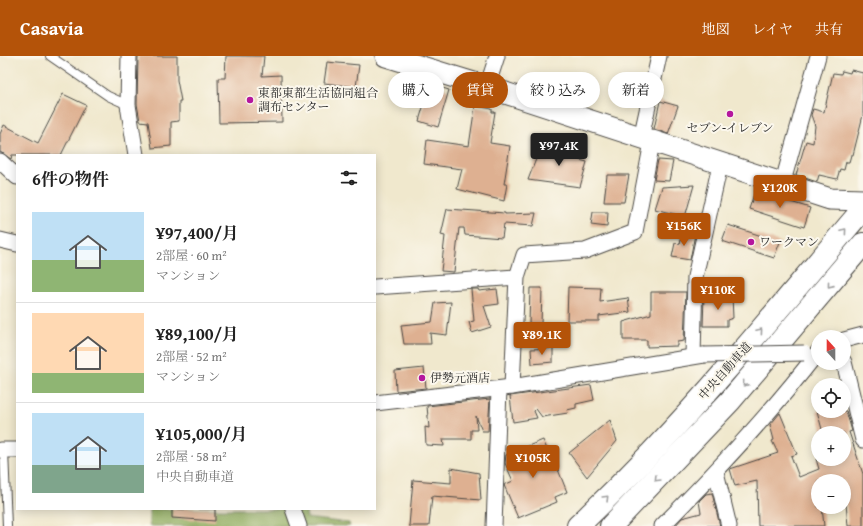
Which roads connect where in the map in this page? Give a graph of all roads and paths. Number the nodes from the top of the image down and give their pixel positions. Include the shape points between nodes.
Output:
1 (50, 56) edge
2 (129, 56) edge
3 (386, 56) edge
4 (497, 56) edge
5 (659, 56) edge
6 (818, 56) edge
7 (492, 72) edge
8 (452, 76) edge
9 (508, 94) edge
10 (128, 105) junction
11 (646, 140) junction
12 (136, 154) edge
13 (0, 161) edge
14 (720, 165) junction
15 (16, 176) edge
16 (782, 185) junction
17 (858, 203) edge
18 (0, 240) edge
19 (16, 244) edge
20 (863, 244) edge
21 (517, 277) junction
22 (376, 287) edge
23 (863, 335) edge
24 (851, 338) edge
25 (811, 352) edge
26 (811, 355) edge
27 (699, 356) junction
28 (846, 370) edge
29 (506, 388) junction
30 (376, 403) edge
31 (863, 440) edge
32 (7, 450) edge
33 (716, 472) junction
34 (293, 510) edge
35 (7, 526) edge
36 (299, 526) edge
37 (494, 526) edge
38 (578, 526) edge
39 (611, 526) edge
40 (662, 526) edge
41 (729, 526) edge

1 - 10 lane via 108,96
2 - 10 street
3 - 8 street
4 - 7 street
5 - 11 street
6 - 16 street
9 - 11 street
10 - 12 street
11 - 14 street
11 - 21 street via 635,232 585,251 524,256
13 - 15 street
14 - 16 street
14 - 27 street via 695,277
16 - 17 street via 830,199
38 -> 17 highway, 中央自動車道 via 651,453 757,335
18 - 19 street
20 -> 39 highway, 中央自動車道 via 730,401
21 - 22 street
21 - 29 street
23 - 24 street
25 - 27 street, bridge
26 - 33 street via 782,398
27 - 29 street
28 - 31 street
29 - 30 street
29 - 37 street
32 - 35 lane
33 - 40 street
33 - 41 street
34 - 36 street

